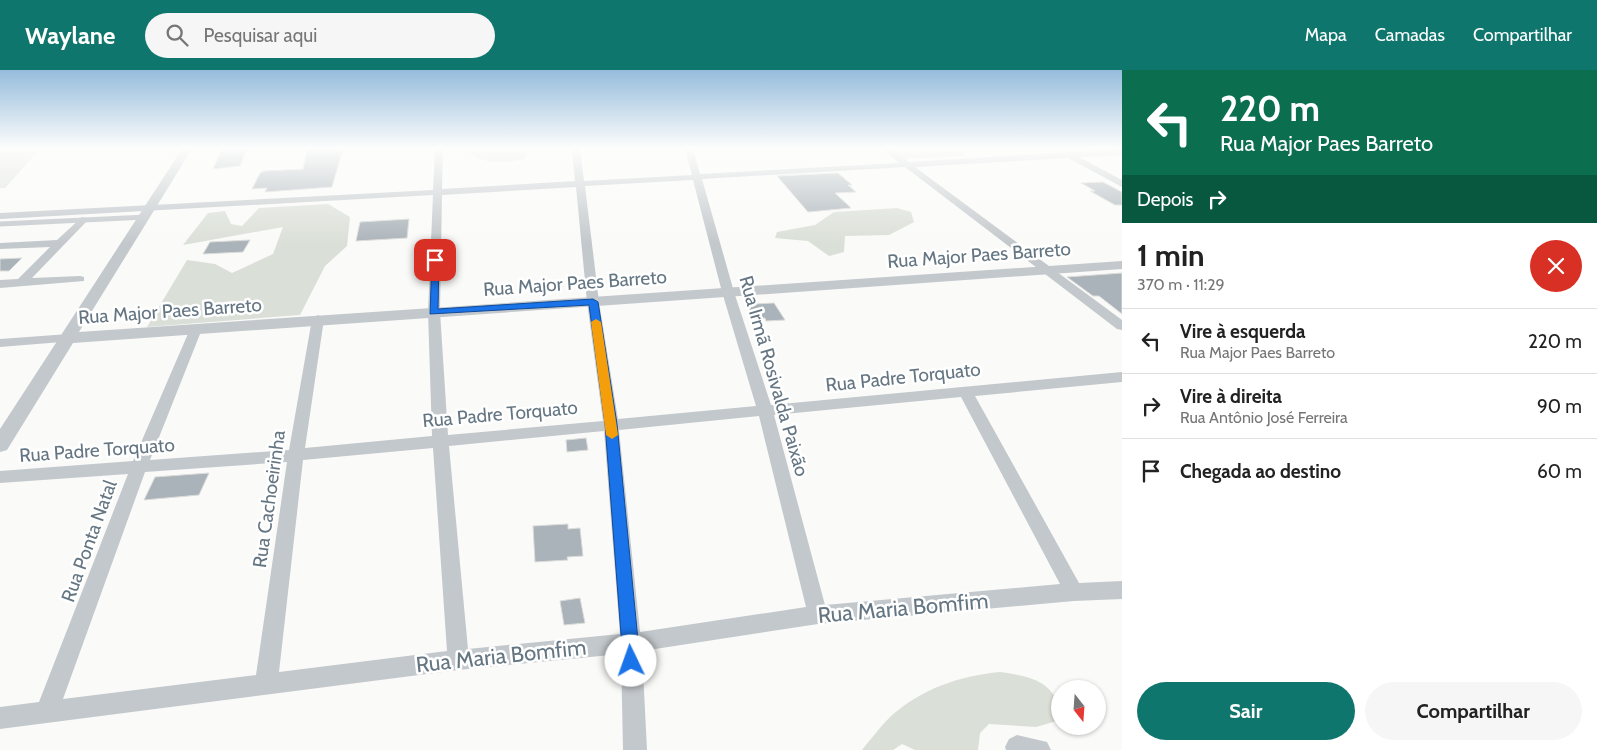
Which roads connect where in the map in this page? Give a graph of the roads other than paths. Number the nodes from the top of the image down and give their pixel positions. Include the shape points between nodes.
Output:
1 (169, 181) edge
2 (437, 181) edge
3 (624, 181) edge
4 (698, 181) edge
5 (929, 181) edge
6 (580, 183) junction
7 (436, 191) junction
8 (149, 213) junction
9 (0, 216) edge
10 (82, 220) junction
11 (0, 224) edge
12 (59, 243) junction
13 (0, 246) edge
14 (1122, 265) edge
15 (1047, 270) junction
16 (80, 279) dead end
17 (22, 282) junction
18 (0, 284) edge
19 (728, 292) junction
20 (593, 302) junction
21 (434, 312) junction
22 (318, 319) junction
23 (1122, 326) edge
24 (196, 329) junction
25 (69, 338) junction
26 (0, 343) edge
27 (1122, 376) edge
28 (965, 390) junction
29 (765, 410) junction
30 (611, 424) junction
31 (440, 439) junction
32 (0, 445) edge
33 (296, 455) junction
34 (139, 467) junction
35 (0, 477) edge
36 (1122, 590) edge
37 (1074, 592) junction
38 (818, 615) junction
39 (631, 643) junction
40 (458, 660) junction
41 (266, 685) junction
42 (46, 713) junction
43 (0, 718) edge
44 (635, 750) edge

1 - 8 street
2 - 7 street
3 - 6 street
4 - 19 street, Rua Irmã Rosivalda Paixão
5 - 15 street
6 - 7 street
6 - 20 street
7 - 8 street
7 - 21 street
8 - 9 street
8 - 10 lane
8 - 25 street
10 - 11 lane
10 - 12 street
12 - 13 street
12 - 17 street
14 - 15 street, Rua Major Paes Barreto
15 - 19 street, Rua Major Paes Barreto
15 - 23 street
16 - 17 street
17 - 18 street
19 - 20 street, Rua Major Paes Barreto
19 - 29 street, Rua Irmã Rosivalda Paixão
20 - 21 street, Rua Major Paes Barreto
20 - 30 street
21 - 22 street, Rua Major Paes Barreto
21 - 31 street
22 - 24 street, Rua Major Paes Barreto
22 - 33 street, Rua Cachoeirinha
24 - 25 street, Rua Major Paes Barreto
24 - 34 street, Rua Ponta Natal
25 - 26 street, Rua Major Paes Barreto
25 - 32 street
27 - 28 street, Rua Padre Torquato
28 - 29 street, Rua Padre Torquato
28 - 37 street
29 - 30 street, Rua Padre Torquato
29 - 38 street, Rua Irmã Rosivalda Paixão
30 - 31 street, Rua Padre Torquato
30 - 39 street
31 - 33 street, Rua Padre Torquato
31 - 40 street
33 - 34 street, Rua Padre Torquato
33 - 41 street, Rua Cachoeirinha
34 - 35 street, Rua Padre Torquato
34 - 42 street, Rua Ponta Natal
36 - 37 street, Rua Maria Bomfim
37 - 38 street, Rua Maria Bomfim
38 - 39 street, Rua Maria Bomfim
39 - 40 street, Rua Maria Bomfim
39 - 44 street
40 - 41 street, Rua Maria Bomfim
41 - 42 street, Rua Maria Bomfim
42 - 43 street, Rua Maria Bomfim

